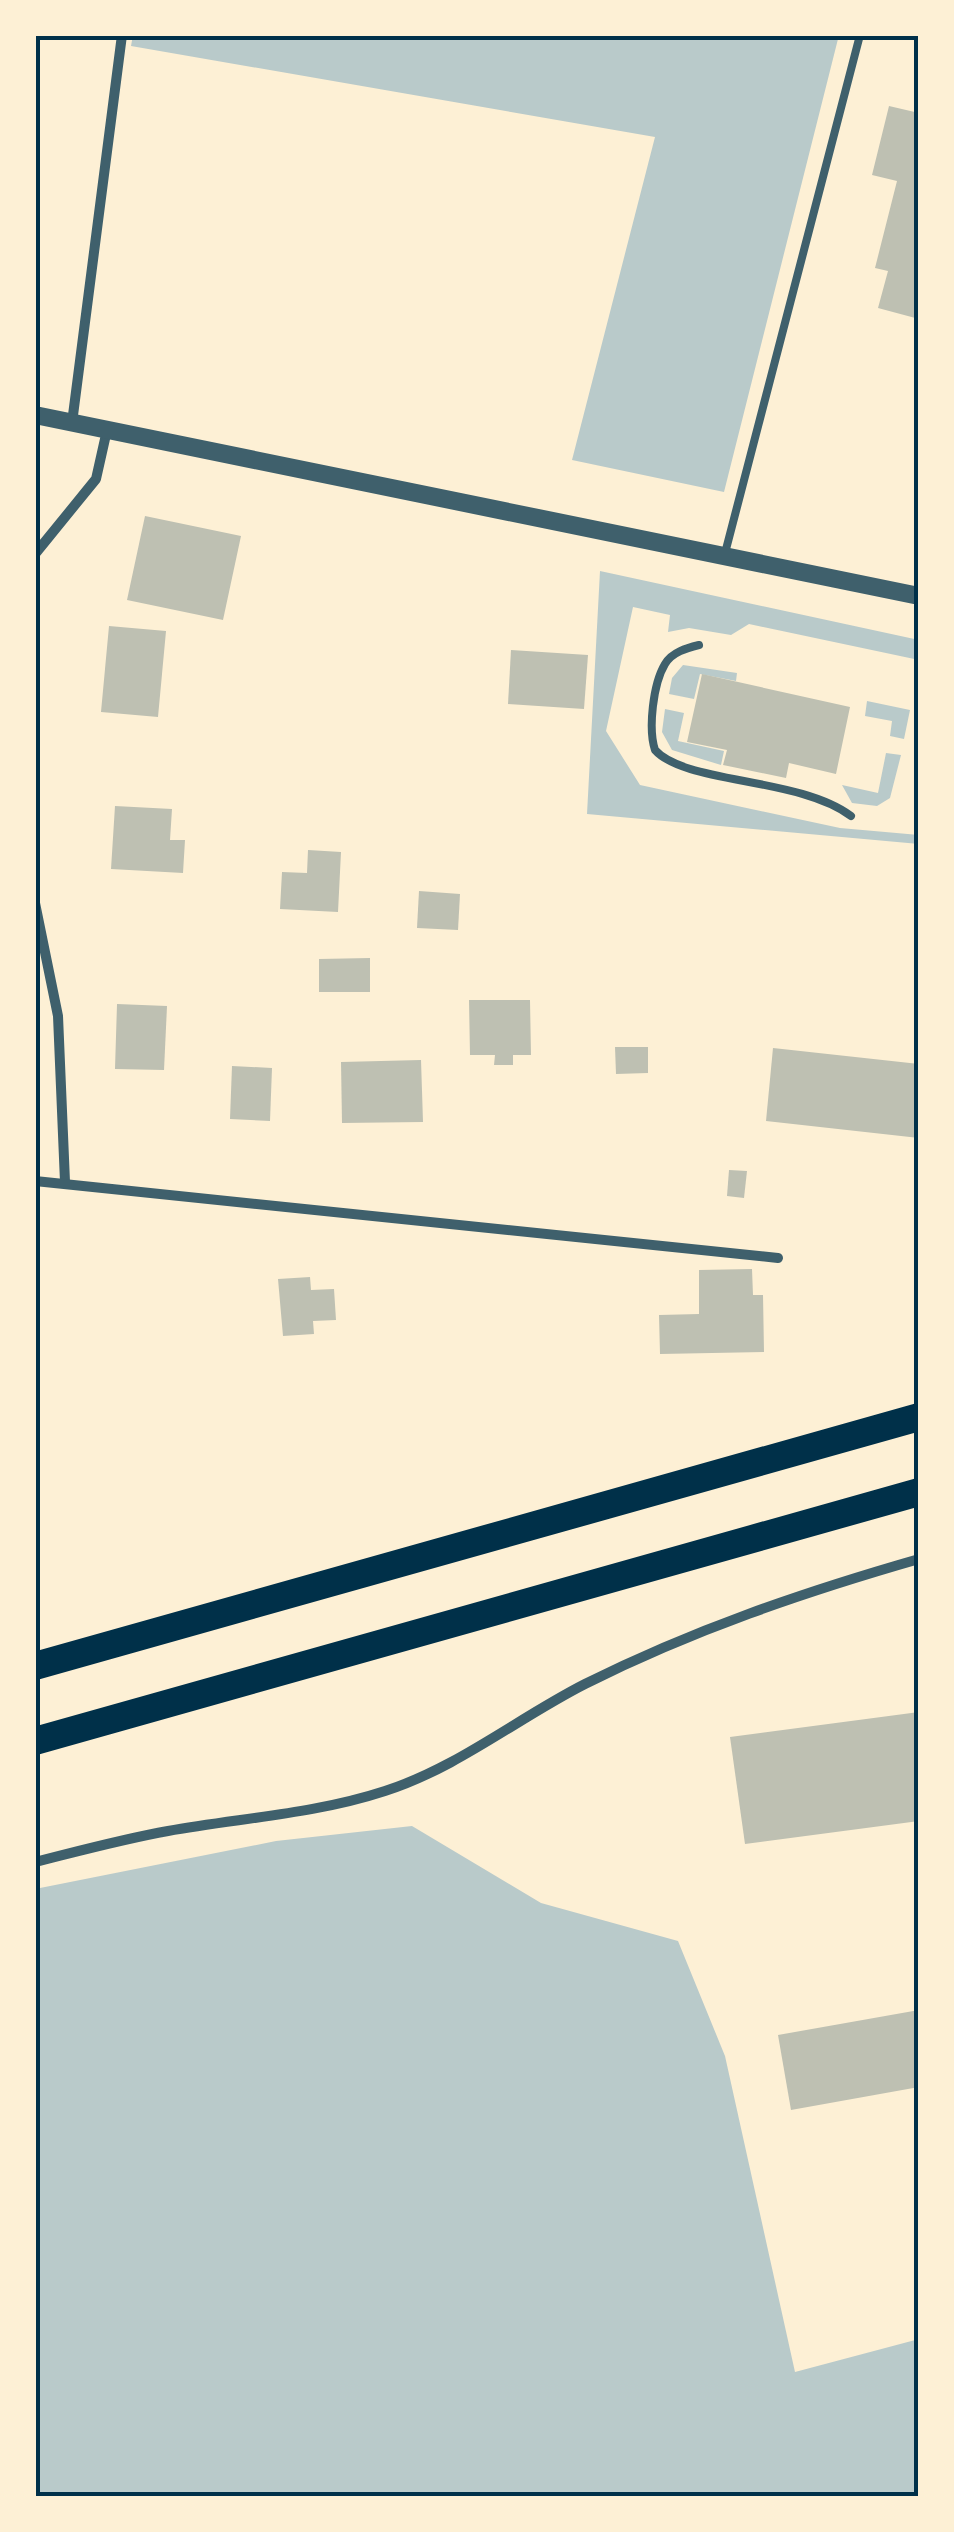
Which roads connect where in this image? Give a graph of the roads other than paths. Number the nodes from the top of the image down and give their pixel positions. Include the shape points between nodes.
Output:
1 (122, 35) edge
2 (860, 35) edge
3 (35, 415) edge
4 (72, 422) junction
5 (107, 430) junction
6 (35, 554) edge
7 (724, 556) junction
8 (919, 596) edge
9 (699, 645) dead end
10 (851, 816) dead end
11 (35, 903) edge
12 (35, 1181) edge
13 (65, 1182) junction
14 (778, 1258) dead end
15 (919, 1417) edge
16 (919, 1492) edge
17 (919, 1559) edge
18 (35, 1666) edge
19 (35, 1741) edge
20 (35, 1862) edge

1 - 4 street
2 - 7 lane
3 - 4 street
4 - 5 street
5 - 6 street via 96,479
5 - 7 street
7 - 8 street
9 - 10 lane via 664,666 650,735 654,750 680,766 817,795
11 - 13 street via 58,1016
12 - 13 street
13 - 14 street
15 - 18 highway
16 - 19 highway
17 - 20 street via 756,1608 674,1642 582,1686 439,1770 386,1791

